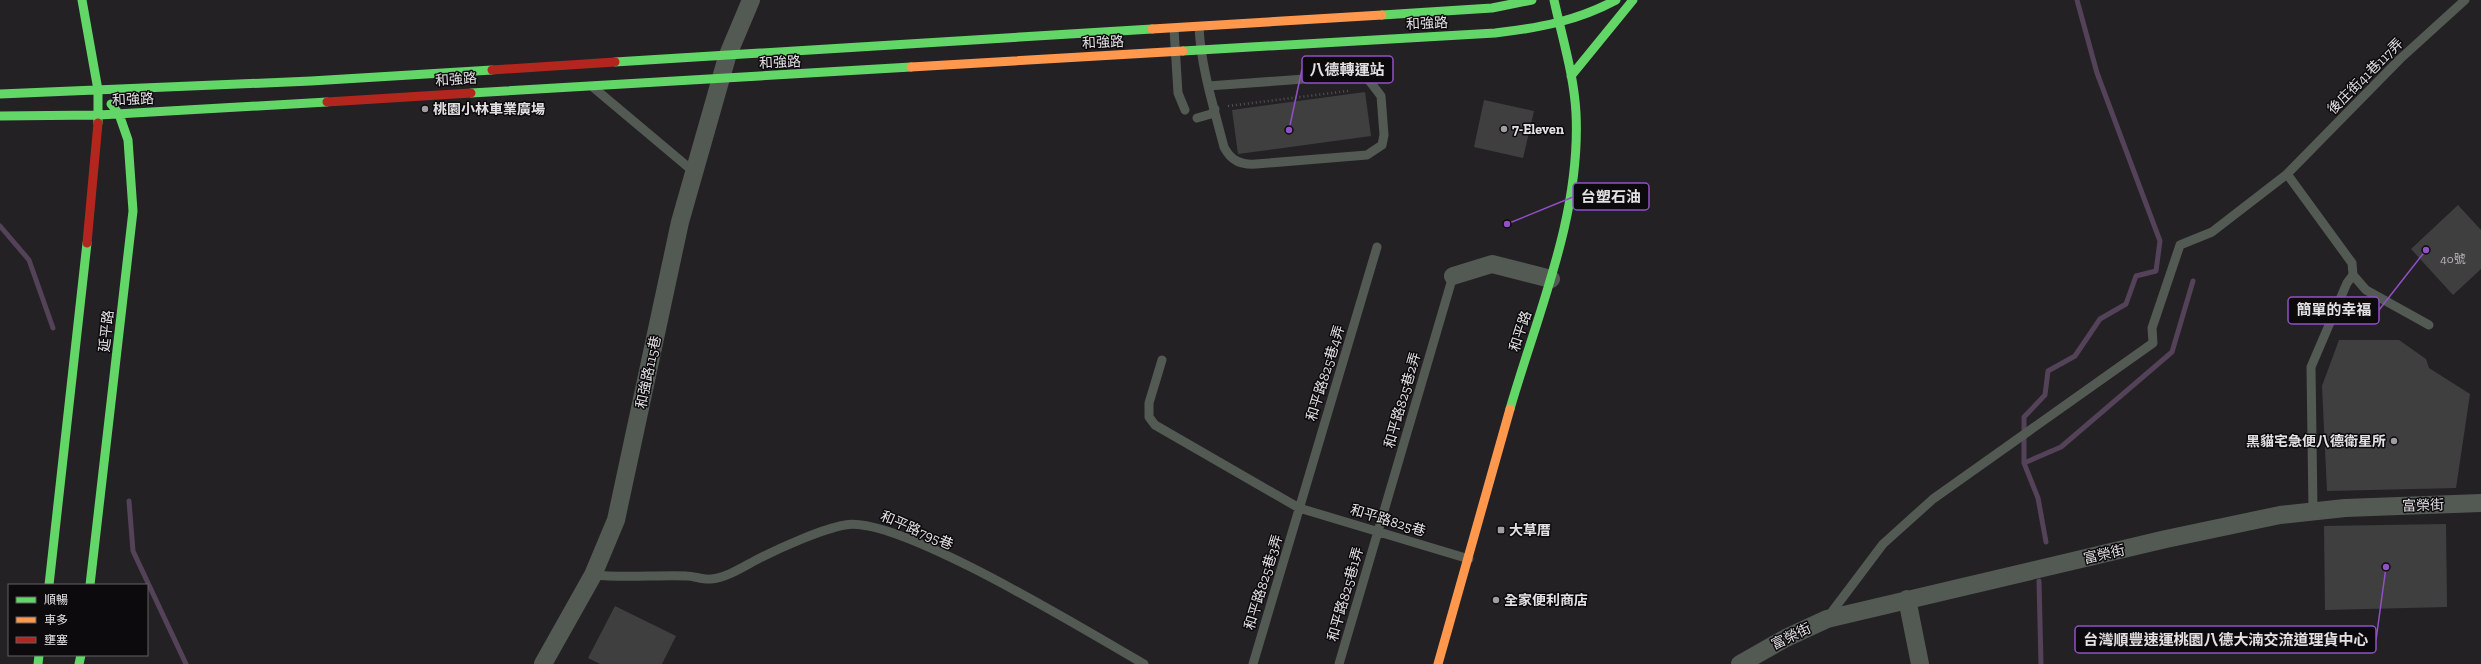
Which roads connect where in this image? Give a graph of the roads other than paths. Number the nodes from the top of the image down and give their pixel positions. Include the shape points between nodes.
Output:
1 (82, 0) edge
2 (751, 0) edge
3 (1532, 0) edge
4 (1554, 0) edge
5 (1616, 0) edge
6 (1633, 0) edge
7 (2465, 0) edge
8 (1561, 25) junction
9 (1199, 27) junction
10 (1174, 29) junction
11 (1200, 50) junction
12 (1175, 52) junction
13 (724, 68) junction
14 (1571, 76) junction
15 (590, 85) junction
16 (1208, 86) junction
17 (98, 90) junction
18 (0, 94) edge
19 (1215, 109) junction
20 (1185, 110) dead end
21 (120, 114) junction
22 (99, 115) junction
23 (0, 116) edge
24 (1197, 118) dead end
25 (694, 172) junction
26 (2287, 174) junction
27 (1377, 247) dead end
28 (2353, 275) junction
29 (1453, 276) joint
30 (1551, 279) junction
31 (2428, 325) dead end
32 (1162, 360) dead end
33 (2481, 503) edge
34 (1299, 508) junction
35 (2313, 511) junction
36 (1378, 532) junction
37 (1469, 559) junction
38 (593, 574) junction
39 (49, 584) edge
40 (90, 584) edge
41 (1907, 599) junction
42 (1826, 619) junction
43 (543, 664) edge
44 (1144, 664) edge
45 (1253, 664) edge
46 (1339, 664) edge
47 (1438, 664) edge
48 (1740, 664) edge
49 (1920, 664) edge

1 - 17 street, 延平路
2 - 13 street, 和強路115巷
3 - 9 street, 和強路 via 1492,8
4 - 8 street, 和平路
5 - 8 street, 和強路 via 1592,14
6 - 14 street
7 - 26 lane, 後庄街41巷117弄 via 2400,59
8 - 11 street, 和強路 via 1495,33
8 - 14 street, 和平路
9 - 10 street, 和強路
9 - 11 lane
10 - 12 lane
10 - 13 street, 和強路
11 - 12 street, 和強路
11 - 16 lane
12 - 13 street, 和強路
12 - 20 lane via 1178,93
13 - 15 street, 和強路
13 - 17 street, 和強路 via 318,80
13 - 25 street, 和強路115巷
14 - 30 street, 和平路 via 1576,113 1573,176 1562,243
15 - 21 street, 和強路
15 - 25 lane
16 - 19 lane
16 - 19 lane via 1360,75 1368,79 1381,96 1384,135 1382,145 1367,155 1249,165 1238,163 1228,155
17 - 18 street, 和強路
17 - 21 street, 延平路
17 - 22 street, 延平路
19 - 24 lane via 1211,114
21 - 22 street, 和強路
21 - 40 street, 延平路 via 132,162 133,211
22 - 23 street, 和強路
22 - 39 street, 延平路
25 - 38 street, 和強路115巷 via 680,222 616,520
26 - 28 lane via 2352,263
26 - 42 lane, 後庄街41巷117弄 via 2212,232 2180,245 2152,328 2153,343 1933,499 1883,544
27 - 34 lane, 和平路825巷4弄
28 - 31 lane via 2366,290
28 - 35 lane via 2347,283 2311,367
29 - 30 street via 1492,264
29 - 36 lane, 和平路825巷2弄
30 - 37 street, 和平路 via 1520,375
32 - 34 lane, 和平路825巷 via 1149,403 1149,417 1155,424
33 - 35 street, 富榮街
34 - 36 lane, 和平路825巷
34 - 45 lane, 和平路825巷3弄
35 - 41 street, 富榮街 via 2280,515 2166,539
36 - 37 lane, 和平路825巷
36 - 46 lane, 和平路825巷1弄
37 - 47 street, 和平路
38 - 43 street, 和強路115巷
38 - 44 lane, 和平路795巷 via 623,578 688,576 710,579 725,575 775,550 846,524 872,525 900,535 991,578
41 - 42 street, 富榮街
41 - 49 street
42 - 48 street, 富榮街

